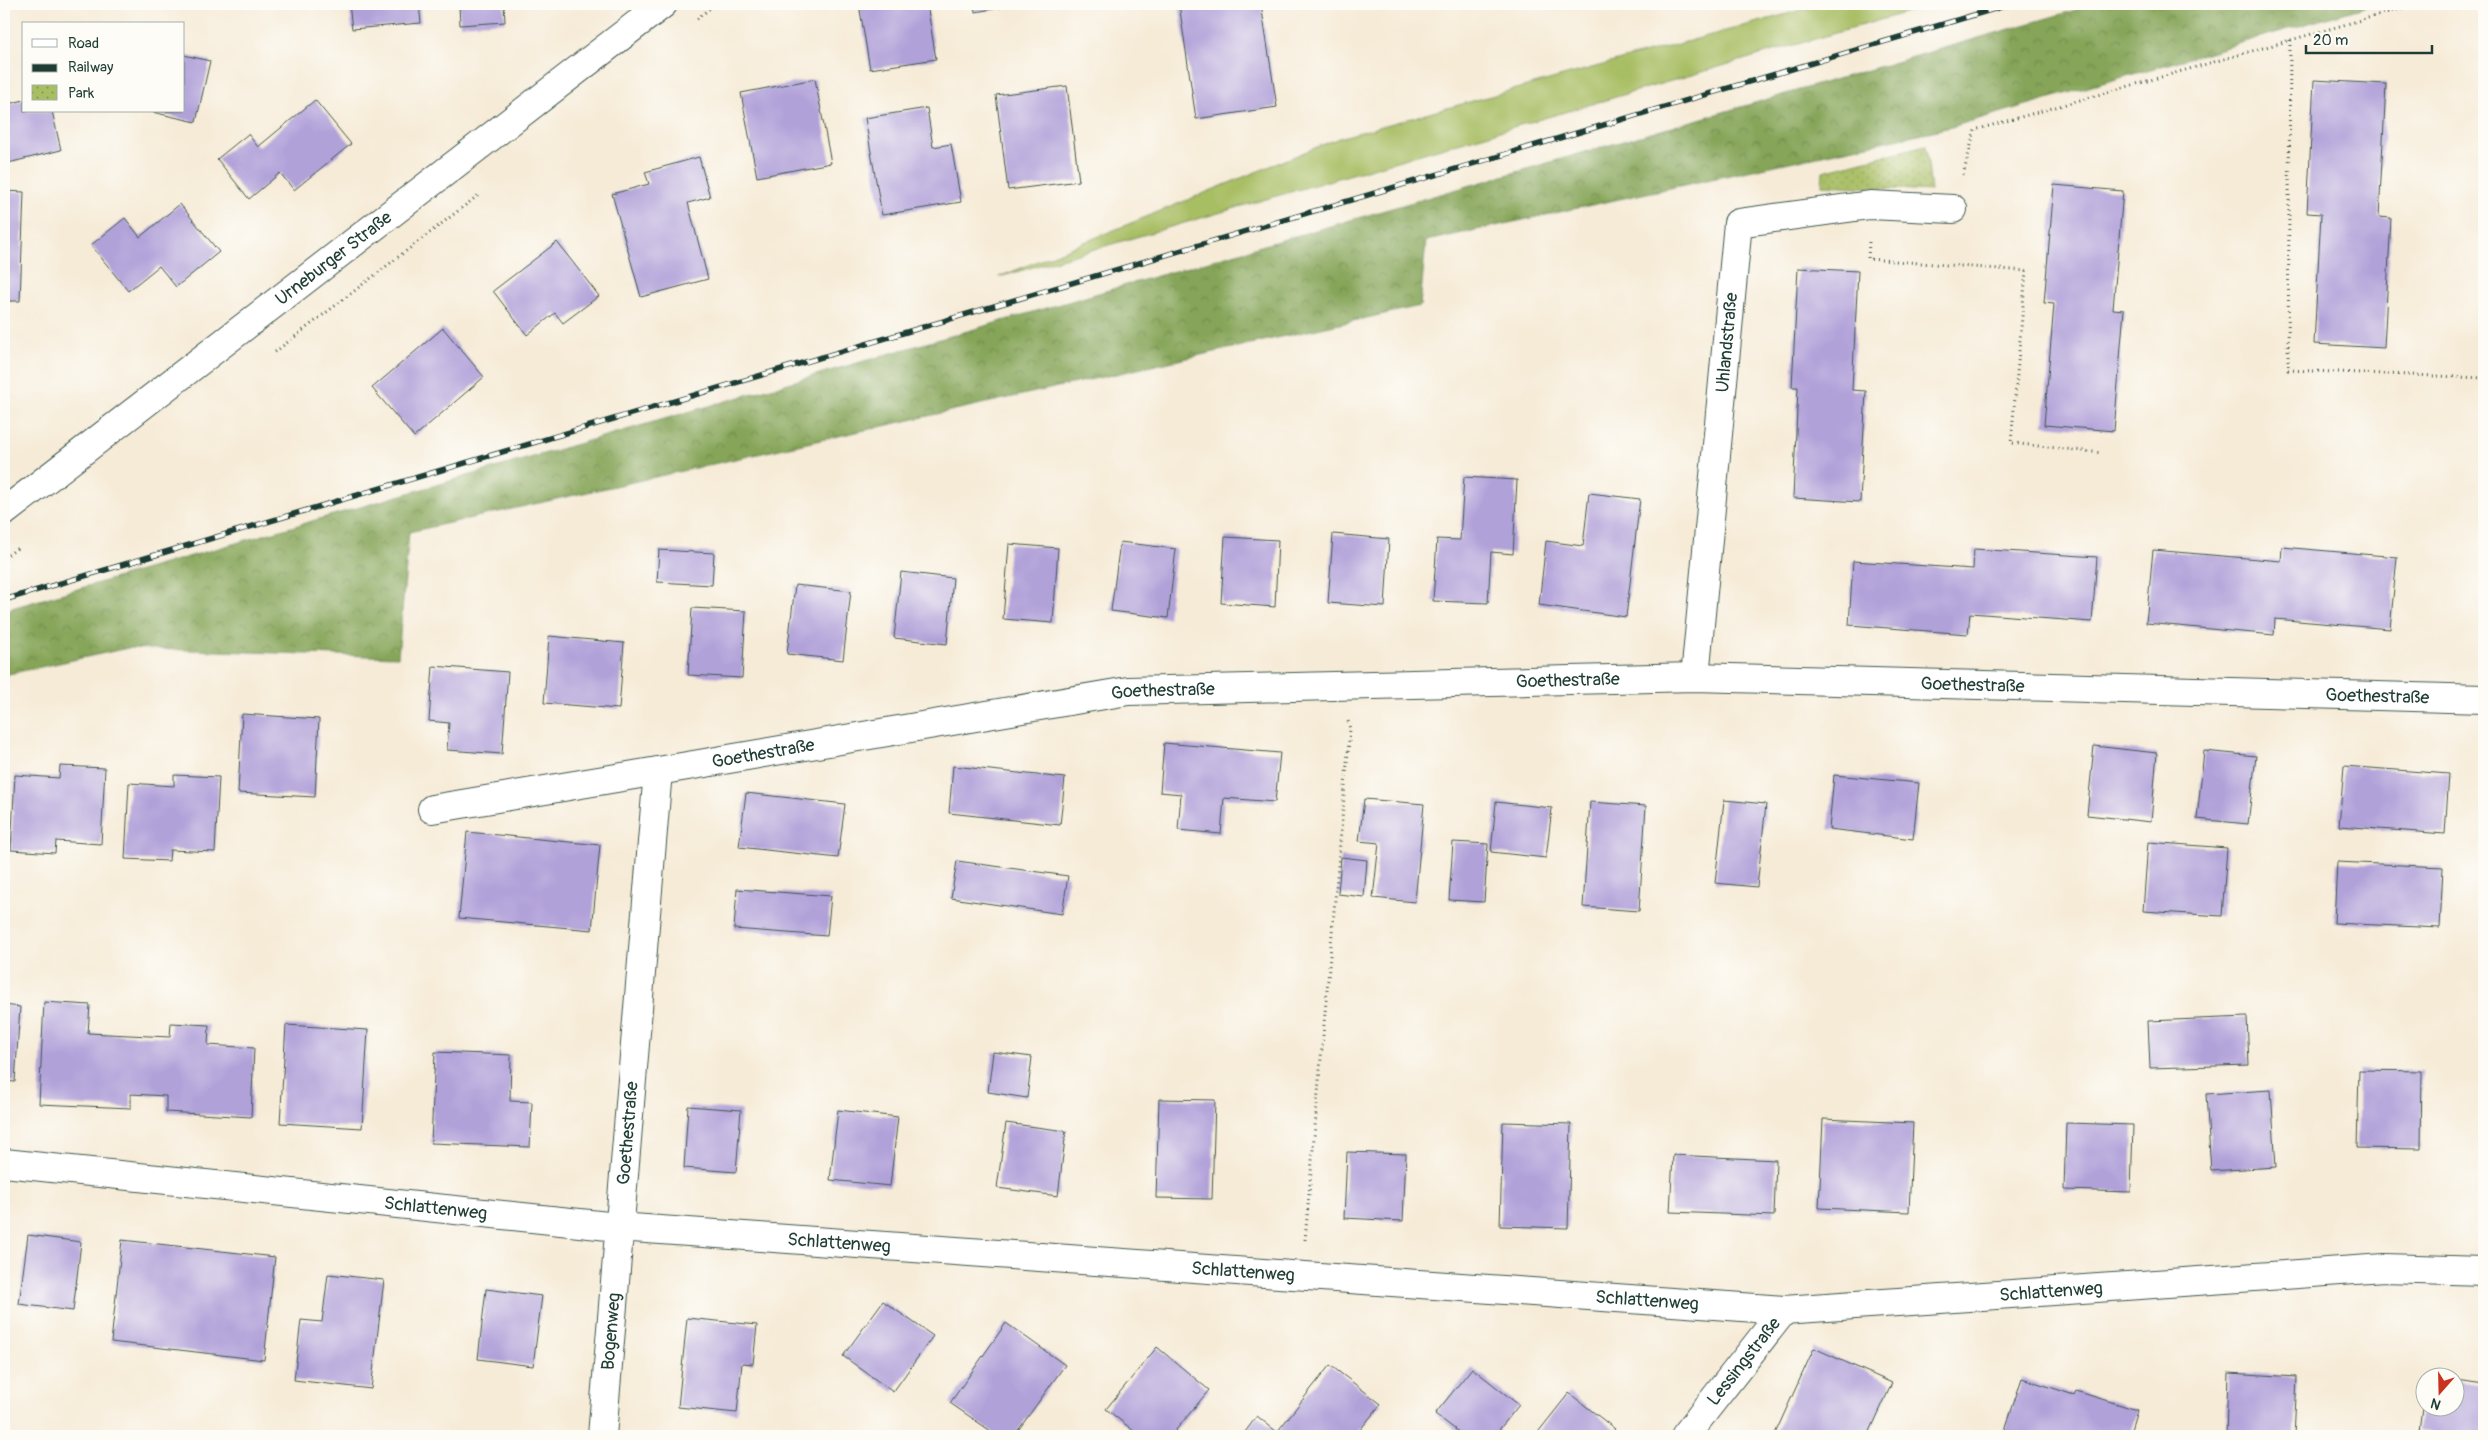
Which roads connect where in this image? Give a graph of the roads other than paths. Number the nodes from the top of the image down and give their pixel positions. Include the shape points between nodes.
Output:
1 (663, 4) edge
2 (1953, 209) road end
3 (4, 512) edge
4 (1695, 677) junction
5 (2484, 699) edge
6 (658, 771) junction
7 (432, 810) dead end
8 (4, 1163) edge
9 (618, 1227) junction
10 (2484, 1271) edge
11 (1784, 1310) junction
12 (602, 1436) edge
13 (1685, 1436) edge

1 - 3 street, Urneburger Straße
2 - 4 street, Uhlandstraße via 1870,205 1738,223
4 - 5 street, Goethestraße
4 - 6 street, Goethestraße via 1128,691
6 - 7 street, Goethestraße
6 - 9 street, Goethestraße
8 - 9 street, Schlattenweg
9 - 11 street, Schlattenweg
9 - 12 street, Bogenweg
10 - 11 street, Schlattenweg via 2384,1268
11 - 13 street, Lessingstraße

